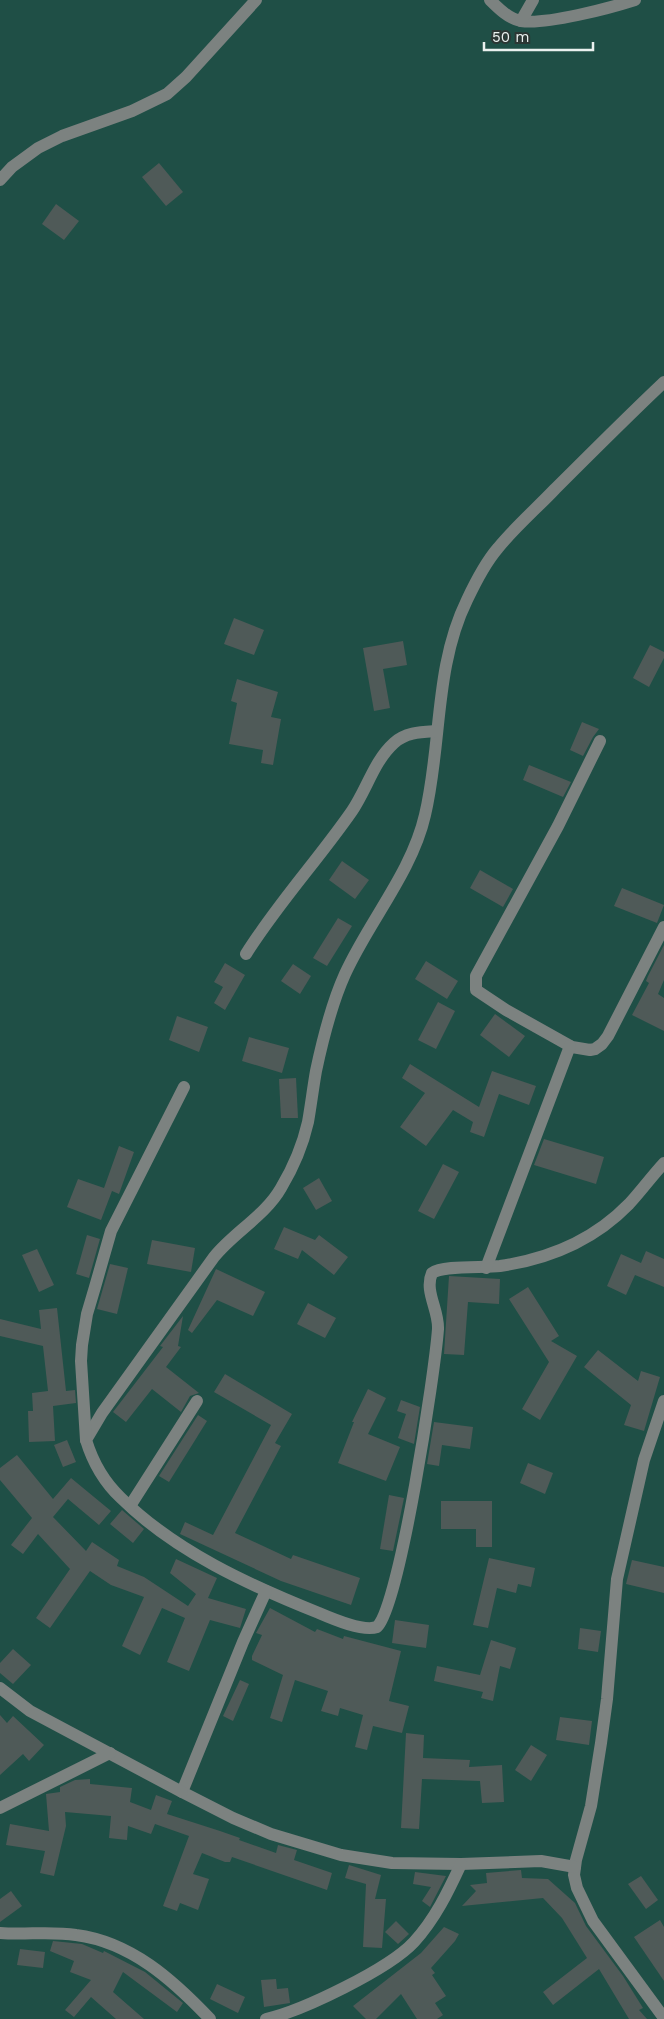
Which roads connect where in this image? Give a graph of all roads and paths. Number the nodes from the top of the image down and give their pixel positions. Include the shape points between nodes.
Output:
1 (256, 0) edge
2 (490, 0) edge
3 (533, 0) edge
4 (635, 0) edge
5 (521, 21) junction
6 (0, 180) edge
7 (664, 382) edge
8 (437, 732) junction
9 (600, 741) dead end
10 (664, 927) edge
11 (246, 954) dead end
12 (570, 1046) junction
13 (184, 1087) dead end
14 (664, 1163) edge
15 (486, 1268) junction
16 (197, 1401) dead end
17 (664, 1401) edge
18 (86, 1440) junction
19 (130, 1506) junction
20 (266, 1591) junction
21 (0, 1688) edge
22 (110, 1753) junction
23 (182, 1792) junction
24 (0, 1808) edge
25 (461, 1864) junction
26 (575, 1867) junction
27 (0, 1933) edge
28 (664, 2017) edge
29 (210, 2019) edge
30 (266, 2019) edge

1 - 6 street via 168,94 46,144 12,167
2 - 5 street via 501,11
3 - 5 street
4 - 5 street via 550,20
7 - 8 street via 616,427 488,562 466,602 451,644
8 - 11 street via 406,736 387,750 354,808 269,917
8 - 18 street via 422,829 408,861 365,934 338,992 320,1053 306,1129 282,1188 268,1207 226,1242 214,1257
9 - 12 street via 475,981 480,995
10 - 12 street via 602,1044 590,1050
12 - 15 street
13 - 18 street via 111,1231 95,1287 82,1345
14 - 15 street via 628,1204 594,1234 536,1259
15 - 20 street via 442,1268 432,1273 430,1278 438,1318 437,1340 414,1489 399,1563 382,1621 373,1628 350,1624
16 - 19 street
17 - 26 street via 644,1460 617,1579 607,1699 598,1761 591,1806
18 - 19 street via 102,1477
19 - 20 street via 163,1533 201,1557
20 - 23 street
21 - 22 street via 30,1711
22 - 23 street
22 - 24 street
23 - 25 street via 270,1834 325,1851 392,1863
25 - 26 street via 541,1861
25 - 30 street via 439,1908 412,1944 341,1989
26 - 28 street via 577,1888 594,1921
27 - 29 street via 78,1935 119,1947 166,1976

